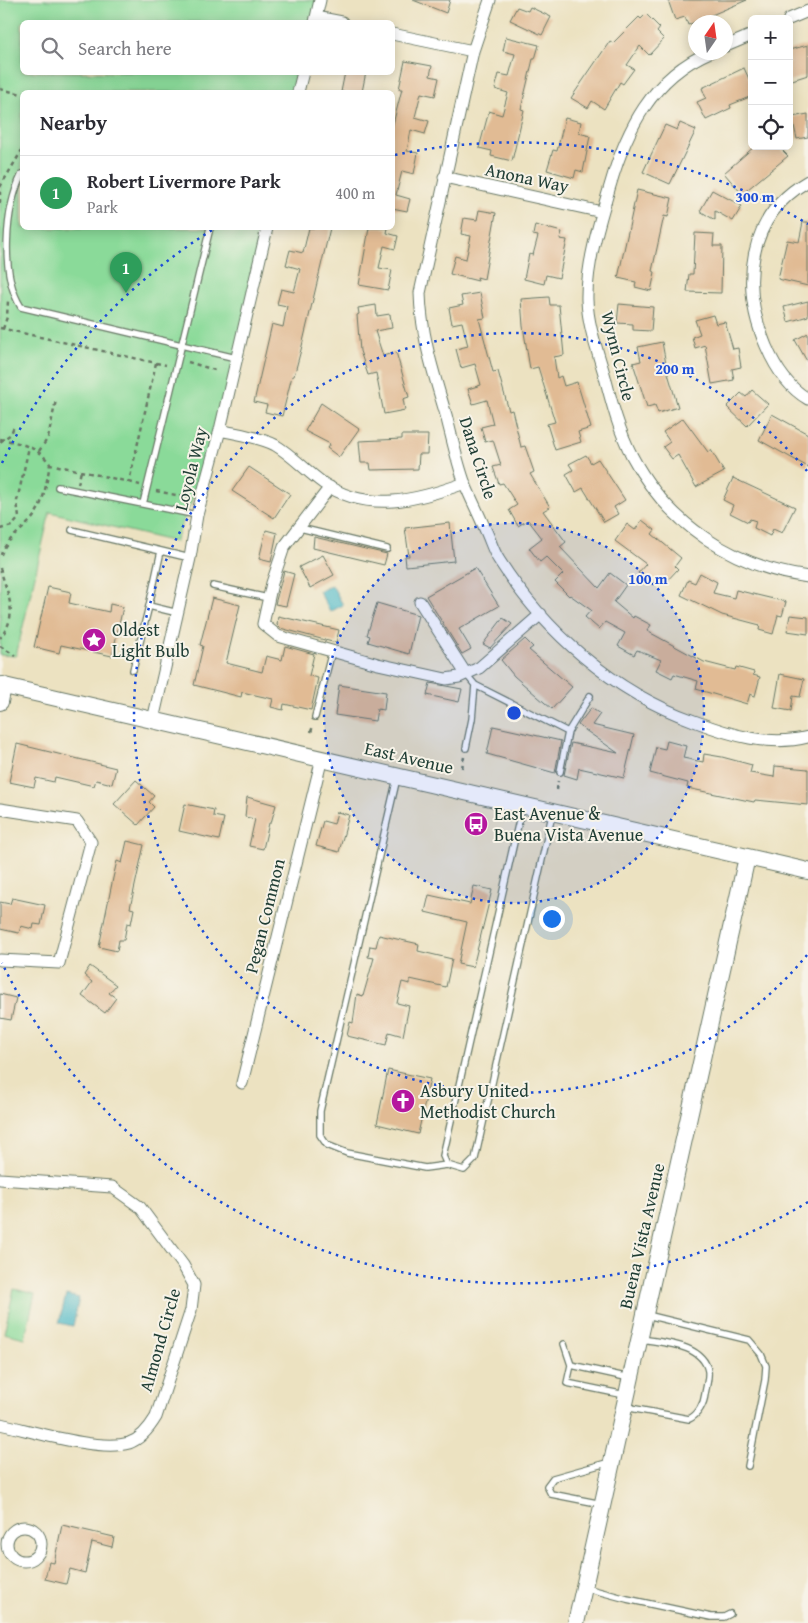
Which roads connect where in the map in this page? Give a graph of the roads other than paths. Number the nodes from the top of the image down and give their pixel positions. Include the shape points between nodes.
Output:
1 (320, 0) edge
2 (490, 0) edge
3 (808, 11) edge
4 (793, 17) edge
5 (315, 20) edge
6 (395, 35) edge
7 (748, 37) edge
8 (733, 43) edge
9 (473, 51) junction
10 (696, 60) edge
11 (302, 75) edge
12 (298, 90) edge
13 (444, 177) junction
14 (20, 178) edge
15 (808, 181) edge
16 (602, 212) junction
17 (210, 230) edge
18 (267, 230) edge
19 (182, 346) junction
20 (236, 358) junction
21 (808, 399) edge
22 (220, 430) junction
23 (465, 484) junction
24 (58, 487) dead end
25 (330, 487) junction
26 (143, 504) junction
27 (197, 515) junction
28 (300, 528) junction
29 (72, 530) dead end
30 (387, 549) dead end
31 (161, 551) junction
32 (190, 558) junction
33 (808, 576) edge
34 (213, 586) dead end
35 (268, 598) junction
36 (420, 602) dead end
37 (148, 606) junction
38 (178, 613) junction
39 (541, 614) junction
40 (332, 651) junction
41 (133, 670) dead end
42 (466, 674) junction
43 (2, 685) edge
44 (475, 685) junction
45 (590, 696) dead end
46 (0, 702) edge
47 (315, 717) dead end
48 (153, 720) junction
49 (568, 732) junction
50 (808, 737) edge
51 (466, 748) dead end
52 (322, 758) junction
53 (560, 772) dead end
54 (398, 776) junction
55 (523, 805) junction
56 (0, 809) edge
57 (552, 812) junction
58 (747, 857) junction
59 (808, 871) edge
60 (0, 960) edge
61 (242, 1084) dead end
62 (447, 1165) junction
63 (0, 1179) edge
64 (645, 1315) junction
65 (640, 1339) junction
66 (564, 1344) dead end
67 (571, 1365) junction
68 (631, 1378) junction
69 (626, 1401) junction
70 (0, 1424) edge
71 (612, 1461) junction
72 (748, 1466) dead end
73 (602, 1504) junction
74 (584, 1588) junction
75 (730, 1614) dead end
76 (576, 1623) edge

1 - 5 street
2 - 9 street, Dana Circle
3 - 4 street
6 - 9 street
7 - 8 street
9 - 13 street, Dana Circle
10 - 16 street, Wynn Circle via 679,70 652,94 632,124 620,151
11 - 12 street
13 - 16 street, Anona Way
13 - 23 street, Dana Circle via 420,293 420,318
14 - 19 lane via 6,226 7,263 13,296 21,307
15 - 21 street via 796,188 773,213 753,253 750,275 758,327 771,358 782,377
16 - 33 street, Wynn Circle via 589,274 590,325 618,424 632,455 650,485 677,516 707,540 745,560 782,573
17 - 19 lane
18 - 20 street, Loyola Way
19 - 20 lane
19 - 26 lane
20 - 22 street, Loyola Way
22 - 25 street via 274,444
22 - 27 street, Loyola Way
23 - 25 street via 398,502 373,502
23 - 39 street, Dana Circle via 499,559
24 - 26 lane
25 - 28 street
26 - 27 lane
27 - 32 street, Loyola Way
28 - 30 lane
28 - 35 street via 284,547
29 - 31 lane
31 - 32 lane
31 - 37 lane
32 - 38 street, Loyola Way
34 - 35 lane
35 - 40 street via 264,624 278,636
36 - 42 street
37 - 38 lane
37 - 41 lane
38 - 48 street, Loyola Way
39 - 42 street via 479,668
39 - 50 street, Dana Circle via 597,669 684,718 729,734 761,740
40 - 42 street via 446,679
40 - 47 lane
42 - 44 lane
43 - 46 main road
43 - 48 main road, East Avenue
44 - 49 lane
44 - 51 lane
45 - 49 lane
48 - 52 main road, East Avenue
49 - 53 lane
52 - 54 main road, East Avenue
52 - 61 street, Pegan Common
54 - 55 main road, East Avenue
54 - 62 lane via 320,1111 320,1135 326,1145 346,1153 425,1168
55 - 57 main road, East Avenue
55 - 62 lane via 443,1156
56 - 60 street via 77,821 91,842 59,962
57 - 58 main road, East Avenue
57 - 62 lane via 475,1158 464,1170
58 - 59 main road, East Avenue
58 - 64 main road, Buena Vista Avenue
63 - 70 street, Almond Circle via 112,1187 140,1207 184,1265 194,1285 191,1310 156,1417 148,1430 131,1443 106,1446
64 - 65 main road, Buena Vista Avenue
64 - 72 lane via 749,1340 761,1354 766,1366 765,1380
65 - 68 main road, Buena Vista Avenue
65 - 69 lane via 689,1350 702,1357 708,1372 705,1398 699,1412 689,1419
66 - 67 lane
67 - 68 lane
67 - 69 lane via 567,1383
68 - 69 main road, Buena Vista Avenue
69 - 71 main road, Buena Vista Avenue
71 - 73 main road, Buena Vista Avenue
71 - 73 lane via 553,1478 547,1486 551,1494
73 - 74 main road, Buena Vista Avenue
74 - 75 lane via 711,1617
74 - 76 main road, Buena Vista Avenue

